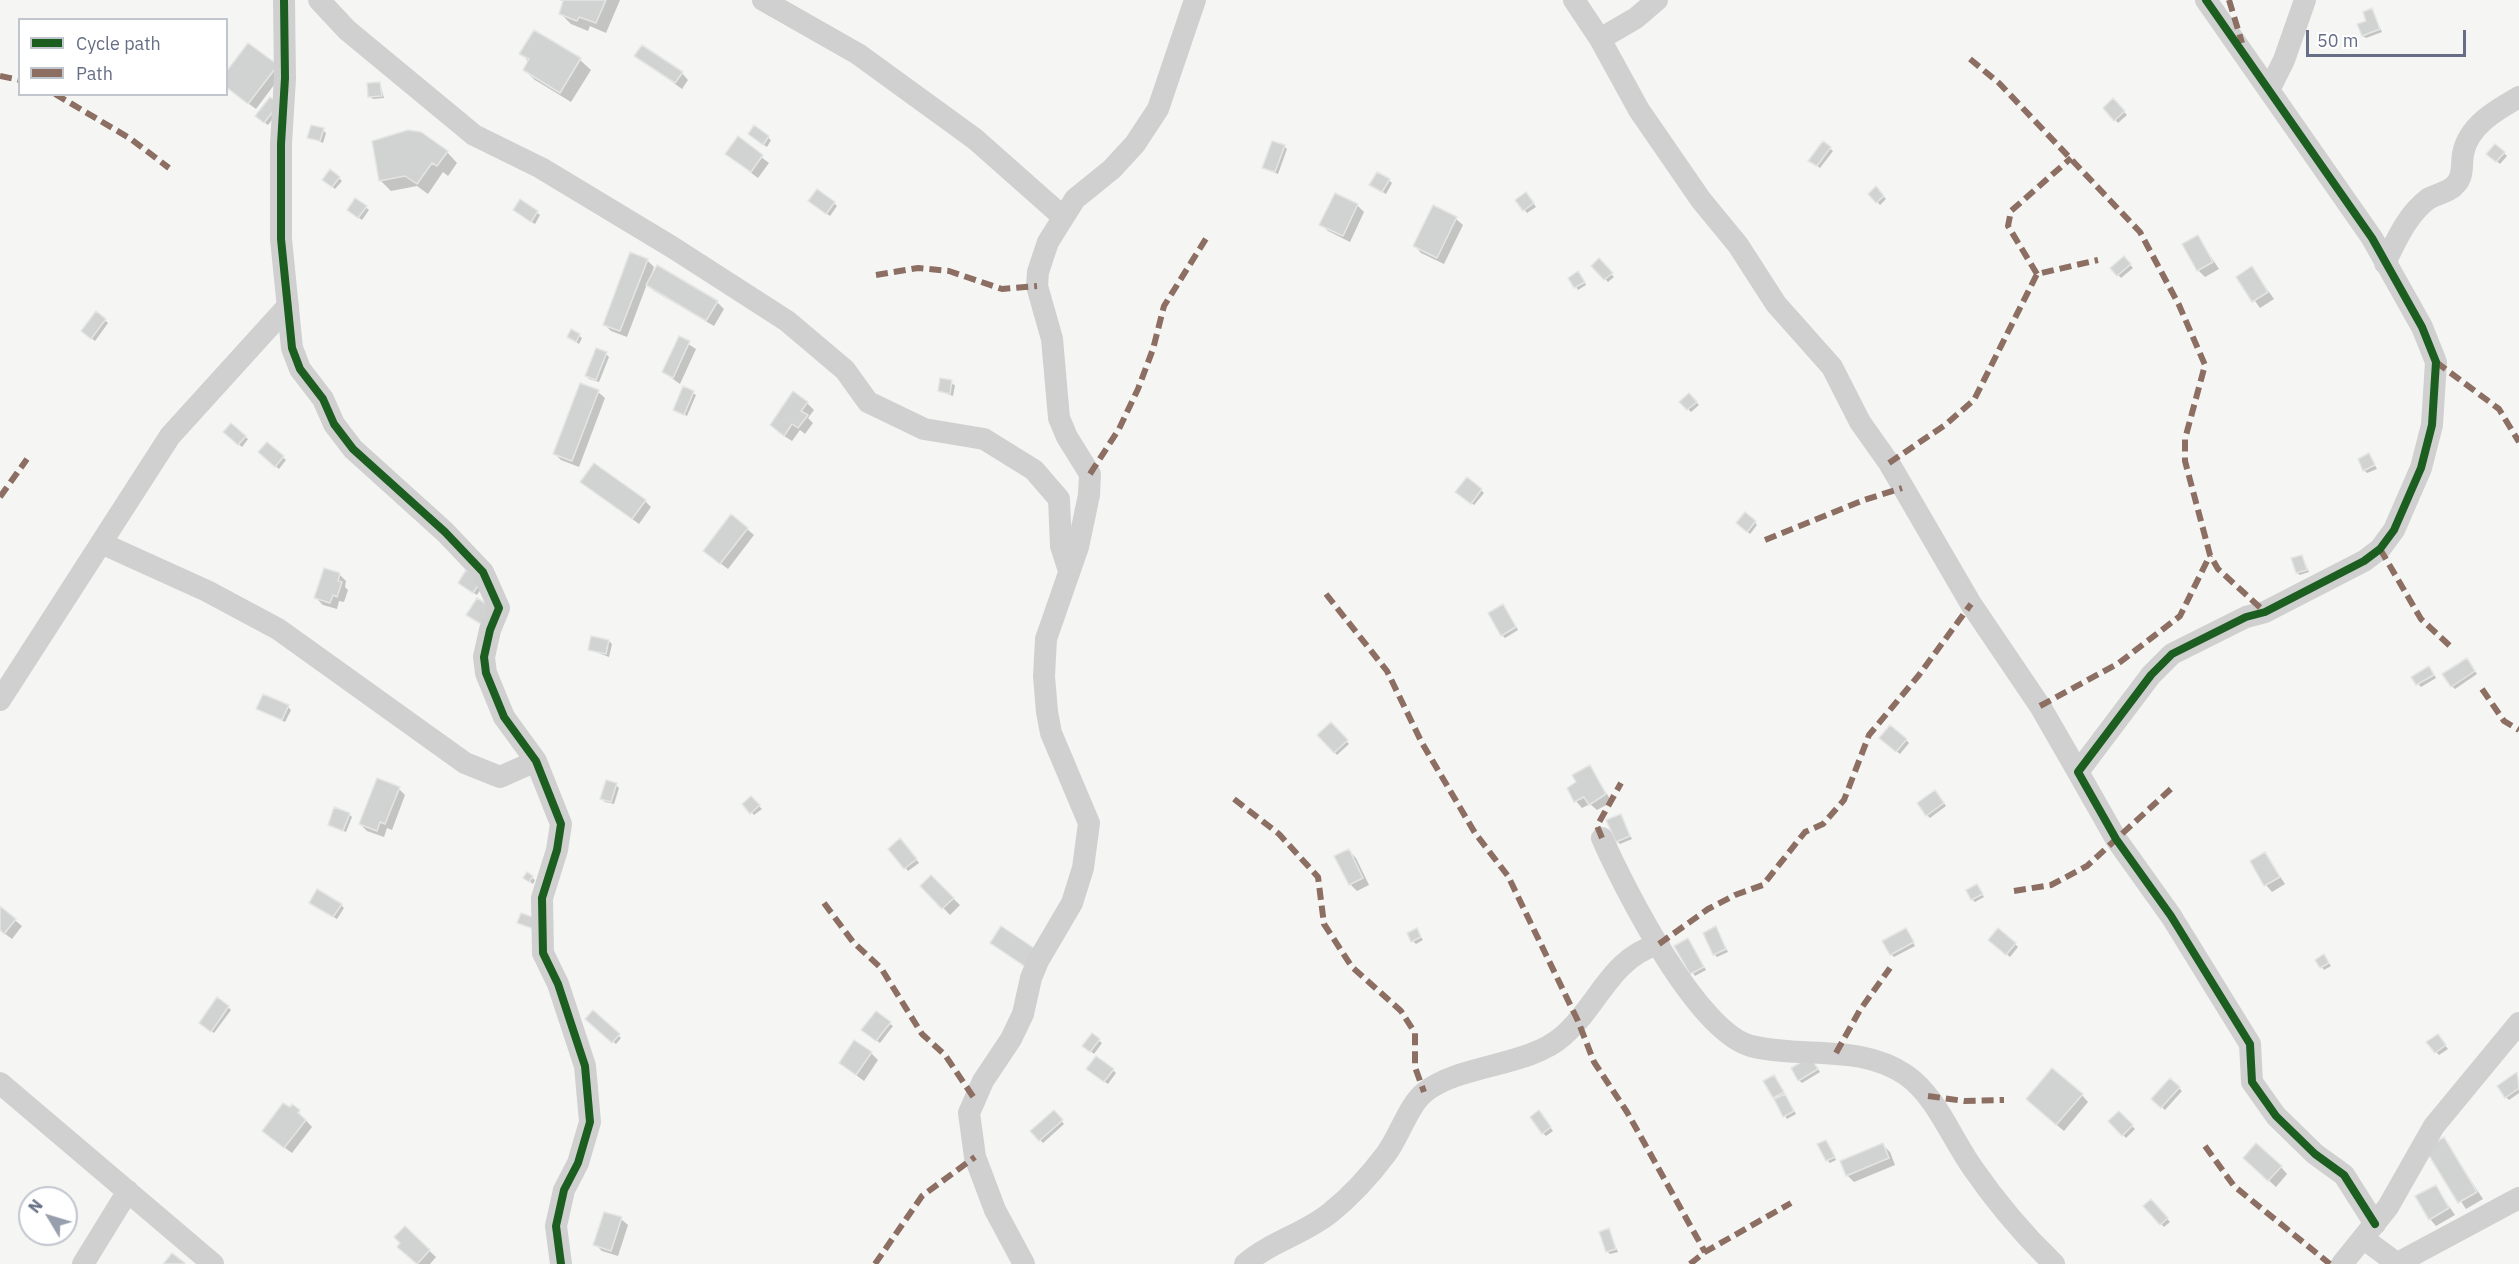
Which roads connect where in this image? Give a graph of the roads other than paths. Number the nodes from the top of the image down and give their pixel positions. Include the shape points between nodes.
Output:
1 (284, 0) edge
2 (320, 0) edge
3 (763, 0) edge
4 (1195, 0) edge
5 (1574, 0) edge
6 (1657, 0) edge
7 (2206, 0) edge
8 (2305, 0) edge
9 (1600, 39) junction
10 (2270, 90) junction
11 (2519, 98) edge
12 (1062, 216) junction
13 (2407, 220) junction
14 (2372, 238) junction
15 (2385, 262) junction
16 (288, 306) junction
17 (101, 543) junction
18 (1069, 571) junction
19 (0, 700) edge
20 (536, 761) junction
21 (2078, 772) junction
22 (1602, 838) dead end
23 (1659, 944) junction
24 (2519, 1023) edge
25 (0, 1083) edge
26 (128, 1191) junction
27 (2519, 1198) edge
28 (2370, 1231) junction
29 (83, 1264) edge
30 (213, 1264) edge
31 (561, 1264) edge
32 (1024, 1264) edge
33 (1245, 1264) edge
34 (2054, 1264) edge
35 (2342, 1264) edge
36 (2397, 1264) edge

1 - 16 street via 281,239
2 - 18 street via 347,30 474,135 541,168 787,321 845,370 868,402 924,429 984,439 1034,470 1059,499 1061,546
3 - 12 street via 858,54 975,138
4 - 12 street via 1158,109 1135,144 1112,169 1075,198
5 - 9 street
6 - 9 street
7 - 10 street
8 - 10 street
9 - 21 street via 1639,110 1701,200 1738,245 1776,304 1832,367 1860,422
10 - 14 street
11 - 13 street via 2479,123 2466,142 2462,176 2457,183 2451,190 2431,197
12 - 18 street via 1039,263 1037,286 1052,339 1059,418 1090,474 1089,495
13 - 14 street
13 - 15 street
14 - 15 street
15 - 21 street via 2422,327 2436,362 2432,425 2421,468 2394,530 2380,549 2364,561 2172,654 2151,675
16 - 17 street via 170,436
16 - 20 street via 292,348 300,369 352,449 445,532 483,572 497,598 498,614 484,657 486,673 504,717
17 - 19 street
17 - 20 street via 207,591 278,629 465,762 500,777
18 - 32 street via 1047,639 1044,676 1051,733 1089,823 1083,868 1072,903 1031,978 1023,1014 1011,1040 983,1081 969,1113 975,1157 995,1210
20 - 31 street via 561,824 542,898 543,953 558,984 585,1066 590,1122 582,1153 564,1190 556,1226
21 - 28 street via 2116,839 2171,916 2250,1044 2252,1082 2276,1116 2344,1175
22 - 23 street
23 - 33 street via 1640,949 1626,959 1562,1038 1424,1092 1387,1153 1330,1214 1259,1252
23 - 34 street via 1708,1015 1734,1038 1750,1046 1821,1051 1882,1061 1908,1076 1928,1096 1986,1187
24 - 28 street via 2434,1126 2404,1181
25 - 26 street
26 - 29 street
26 - 30 street
27 - 36 street
28 - 35 street
28 - 36 street

